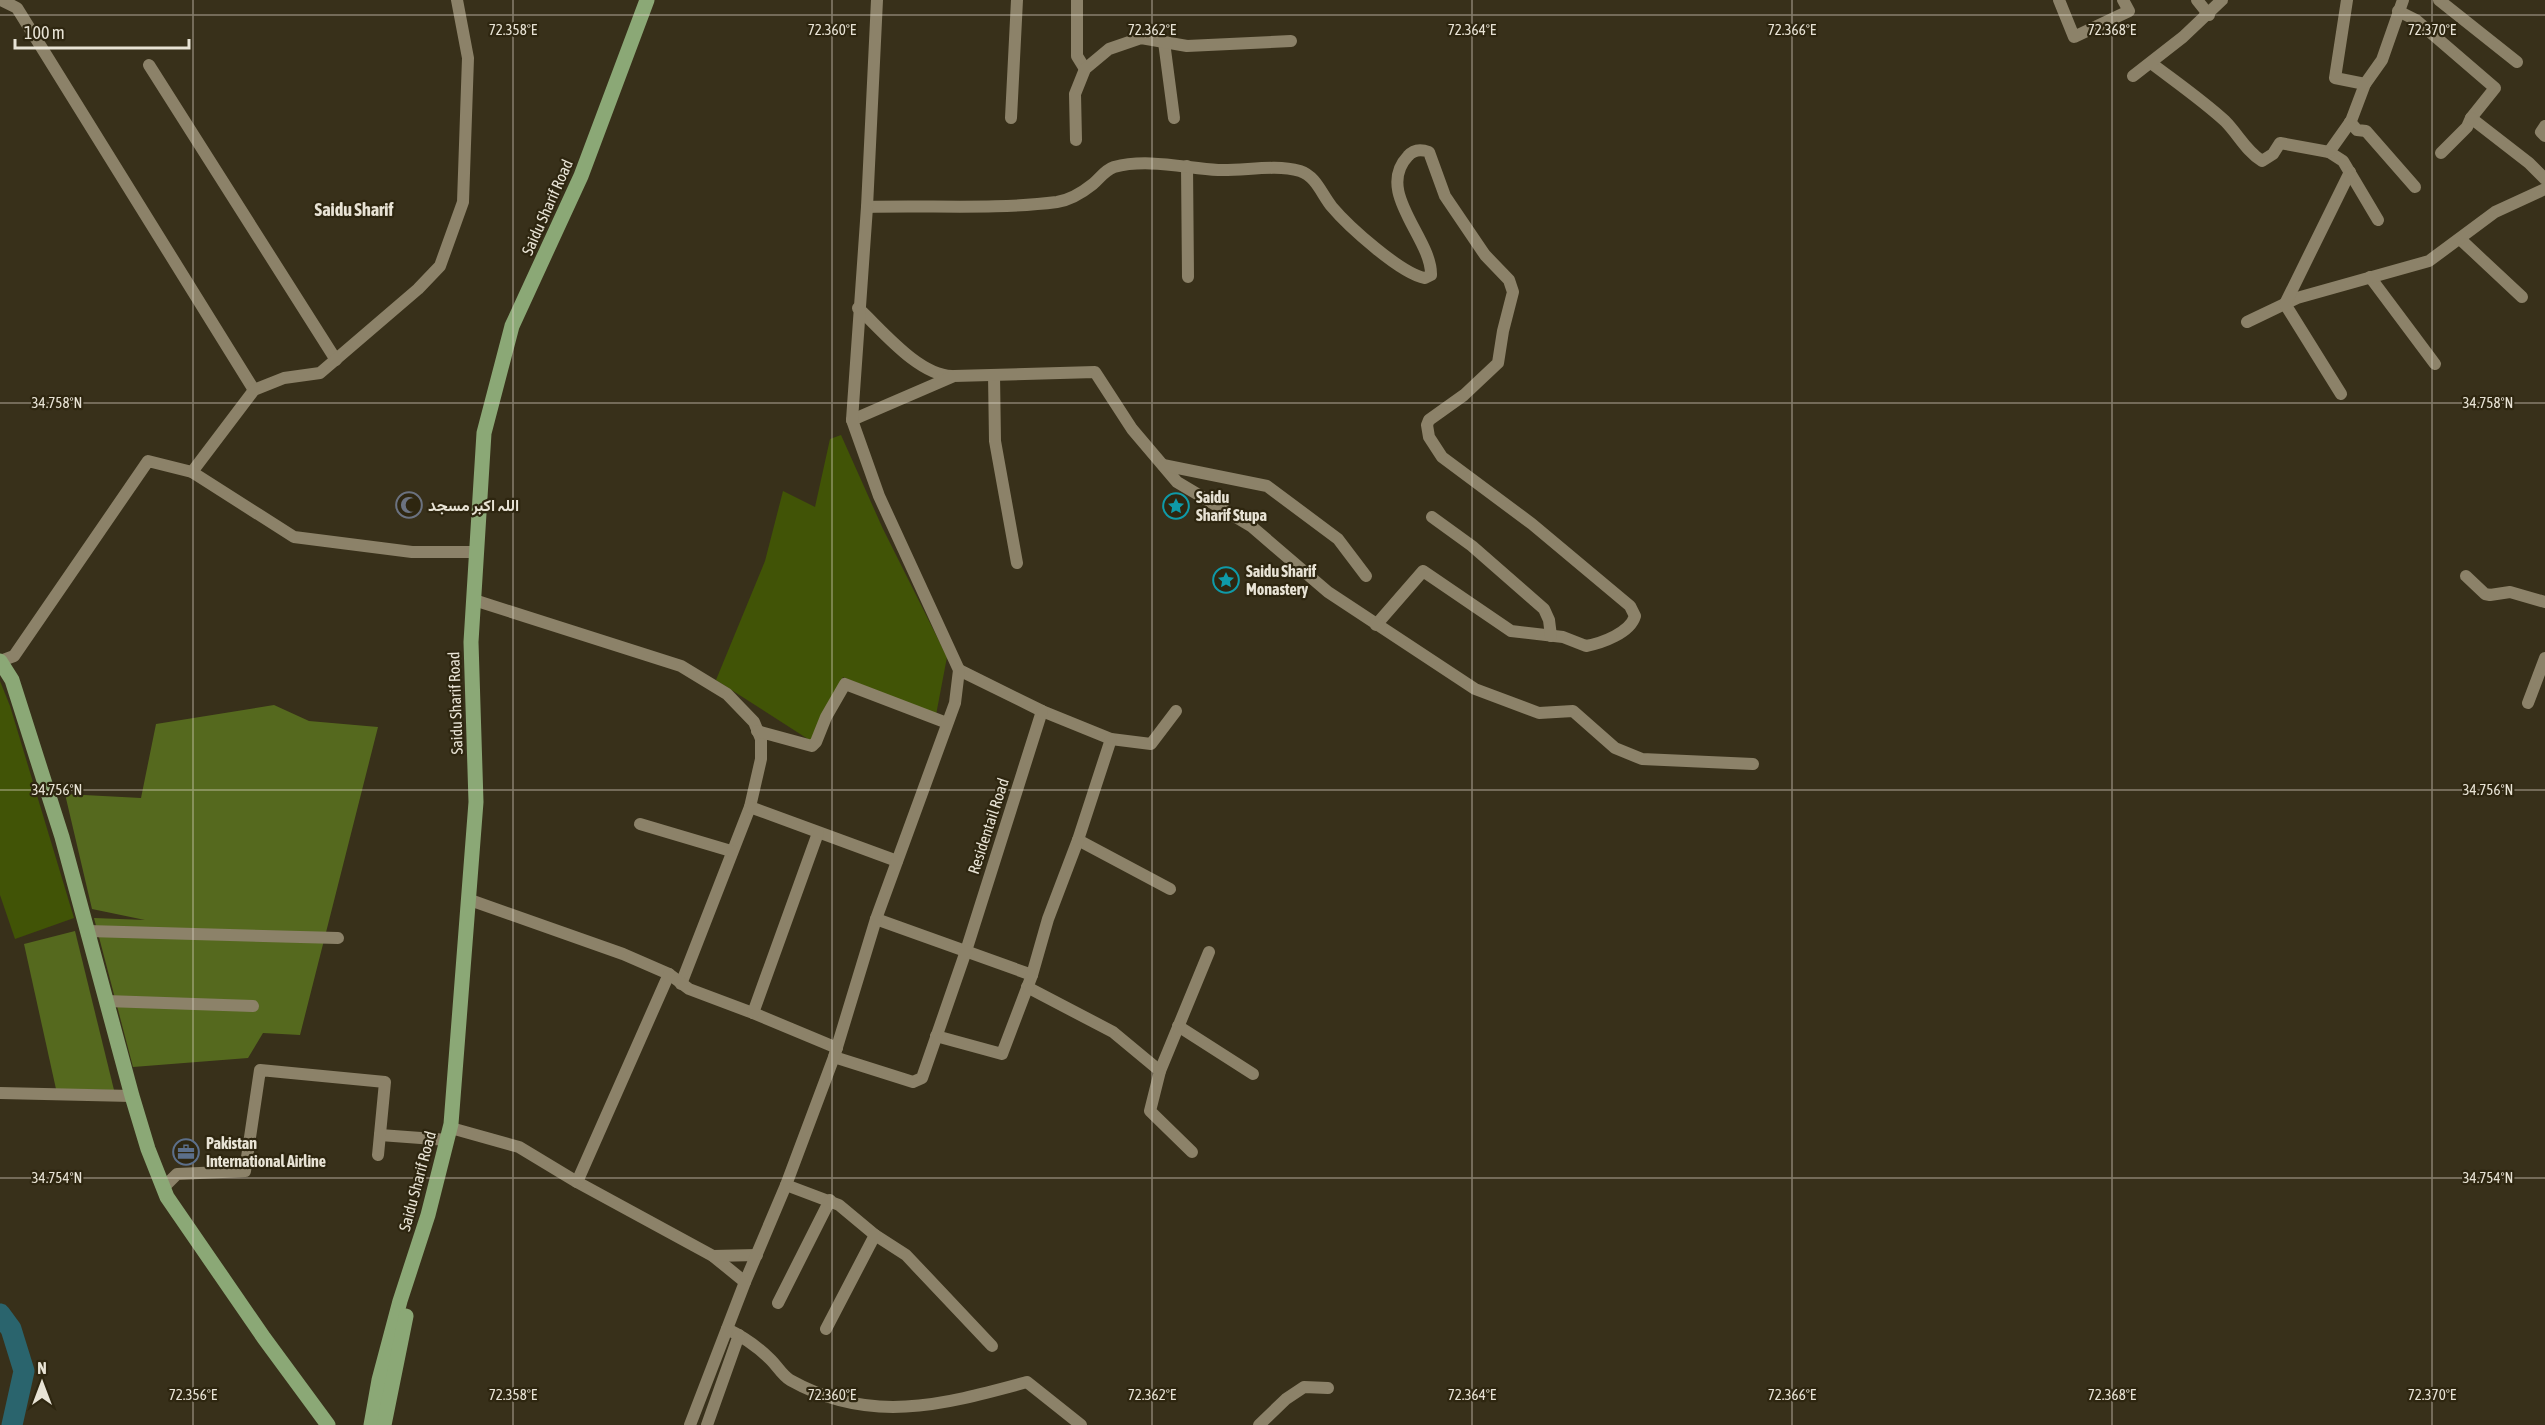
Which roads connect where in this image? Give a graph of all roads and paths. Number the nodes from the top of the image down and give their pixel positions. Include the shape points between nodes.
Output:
1 (1, 0) edge
2 (457, 0) edge
3 (647, 0) edge
4 (877, 0) edge
5 (1017, 0) edge
6 (1077, 0) edge
7 (2059, 0) edge
8 (2123, 0) edge
9 (2197, 0) edge
10 (2222, 0) edge
11 (2347, 0) edge
12 (2439, 0) edge
13 (2401, 5) edge
14 (2209, 15) junction
15 (1291, 41) dead end
16 (1164, 42) junction
17 (2517, 62) dead end
18 (2151, 63) junction
19 (149, 65) dead end
20 (1085, 69) junction
21 (2133, 76) dead end
22 (2365, 84) junction
23 (1011, 118) dead end
24 (1174, 118) dead end
25 (2471, 118) junction
26 (2350, 122) junction
27 (2545, 126) edge
28 (2545, 136) edge
29 (1076, 140) dead end
30 (2329, 152) junction
31 (2442, 153) dead end
32 (1187, 166) junction
33 (2350, 172) junction
34 (2545, 180) edge
35 (2415, 187) dead end
36 (2545, 189) edge
37 (867, 207) junction
38 (2378, 220) dead end
39 (2460, 239) junction
40 (1188, 277) dead end
41 (2370, 277) junction
42 (2522, 297) dead end
43 (2285, 303) junction
44 (858, 308) junction
45 (2247, 322) dead end
46 (336, 360) junction
47 (2435, 364) dead end
48 (994, 375) junction
49 (954, 376) junction
50 (254, 390) junction
51 (2341, 394) dead end
52 (852, 420) junction
53 (1163, 465) junction
54 (192, 471) junction
55 (1432, 517) dead end
56 (477, 552) junction
57 (1017, 563) dead end
58 (1366, 576) dead end
59 (2466, 576) dead end
60 (474, 600) junction
61 (2545, 602) edge
62 (1376, 625) junction
63 (1551, 636) junction
64 (2545, 658) edge
65 (0, 661) edge
66 (959, 670) junction
67 (2528, 703) dead end
68 (1042, 711) junction
69 (1176, 711) dead end
70 (947, 723) junction
71 (757, 731) junction
72 (1111, 739) junction
73 (1753, 764) dead end
74 (750, 807) junction
75 (640, 824) dead end
76 (818, 833) junction
77 (1078, 840) junction
78 (731, 851) junction
79 (897, 861) junction
80 (1170, 890) dead end
81 (470, 900) junction
82 (876, 920) junction
83 (88, 932) junction
84 (338, 938) dead end
85 (966, 951) junction
86 (1209, 952) dead end
87 (669, 974) junction
88 (1029, 981) junction
89 (681, 984) junction
90 (106, 1001) junction
91 (253, 1006) dead end
92 (753, 1013) junction
93 (1178, 1026) junction
94 (936, 1036) junction
95 (835, 1053) junction
96 (1160, 1071) junction
97 (1253, 1074) dead end
98 (0, 1093) edge
99 (132, 1096) junction
100 (452, 1132) junction
101 (380, 1135) junction
102 (1192, 1152) dead end
103 (378, 1155) dead end
104 (578, 1182) junction
105 (786, 1185) junction
106 (164, 1187) junction
107 (831, 1200) junction
108 (432, 1216) junction
109 (875, 1235) junction
110 (757, 1255) junction
111 (713, 1256) junction
112 (745, 1282) junction
113 (778, 1303) dead end
114 (727, 1329) junction
115 (826, 1329) dead end
116 (739, 1335) junction
117 (992, 1346) dead end
118 (1328, 1388) dead end
119 (328, 1425) edge
120 (371, 1425) edge
121 (384, 1425) edge
122 (690, 1425) edge
123 (707, 1425) edge
124 (1081, 1425) edge
125 (1259, 1425) edge

1 - 50 street via 16,8
2 - 46 street via 468,58 464,202 440,266
3 - 56 main road, Saidu Sharif Road via 581,176 512,326 484,433
4 - 37 street
5 - 23 street
6 - 20 street via 1077,56
7 - 8 street via 2074,37 2128,11
9 - 14 street
10 - 14 street
11 - 22 street via 2335,78
12 - 17 street
13 - 22 street via 2382,60
13 - 25 street via 2495,88
14 - 18 street
15 - 16 street via 1187,46
16 - 20 street via 1141,38 1109,50
16 - 24 street
18 - 21 street
18 - 30 street via 2222,119 2240,136 2251,154 2262,161 2280,143
19 - 46 street
20 - 29 street via 1075,94
22 - 26 street
25 - 31 street
25 - 34 street
26 - 30 street
26 - 35 street via 2357,130 2367,131
27 - 28 street via 2541,132
30 - 33 street via 2343,160
32 - 37 street via 1113,168 1079,194 1060,201 986,207
32 - 40 street
32 - 63 street via 1291,170 1311,176 1337,213 1376,248 1425,278 1431,275 1430,262 1404,208 1396,180 1410,153 1429,152 1445,196 1485,255 1509,280 1513,292 1498,363 1464,395 1429,420 1429,437 1442,457 1532,524 1635,613 1629,627 1592,645
33 - 38 street
33 - 43 street
36 - 39 street via 2495,212
37 - 44 street
39 - 41 street via 2429,261
39 - 42 street
41 - 43 street
41 - 47 street
43 - 45 street
43 - 51 street
44 - 49 street via 925,369 939,376
44 - 52 street
46 - 50 street via 320,374 284,378
48 - 49 street
48 - 53 street via 1095,372 1132,429
48 - 57 street via 994,441
49 - 52 street
50 - 54 street
52 - 66 street via 879,496
53 - 58 street via 1267,486 1338,539
53 - 62 street via 1177,482 1251,526 1328,592
54 - 56 street via 294,537 412,552
54 - 65 street via 148,461 14,656
55 - 63 street via 1544,609 1550,620
56 - 60 main road, Saidu Sharif Road
59 - 61 street via 2485,594 2510,592
60 - 71 street via 681,666 727,694 754,722
60 - 81 main road, Saidu Sharif Road via 471,642 476,802
62 - 63 street via 1424,571 1511,631
62 - 73 street via 1475,689 1539,713 1573,711 1615,748 1642,759
64 - 67 street
65 - 83 main road via 12,680
66 - 68 street
66 - 70 street via 955,703
68 - 72 street
68 - 85 street, Residentail Road
69 - 72 street via 1151,744
70 - 71 street via 845,684 812,746
70 - 79 street
71 - 74 street via 761,759
72 - 77 street
74 - 76 street
74 - 78 street
75 - 78 street
76 - 79 street
76 - 92 street
77 - 80 street
77 - 88 street
78 - 89 street
79 - 82 street
81 - 87 street
81 - 100 main road, Saidu Sharif Road
82 - 85 street
82 - 95 street
83 - 84 street
83 - 90 main road
85 - 88 street
85 - 94 street, Residentail Road
86 - 93 street
87 - 89 street
87 - 104 street
88 - 94 street via 1002,1054
88 - 96 street via 1113,1032
89 - 92 street
90 - 91 street
90 - 99 main road
92 - 95 street
93 - 96 street
93 - 97 street
94 - 95 street, Residentail Road via 922,1078 913,1082
95 - 105 street
96 - 102 street via 1150,1111
98 - 99 street
99 - 106 main road
100 - 101 street
100 - 104 street via 519,1147
100 - 108 main road, Saidu Sharif Road
101 - 103 street
101 - 106 street via 386,1082 260,1070 245,1171 177,1174
104 - 111 street
105 - 107 street
105 - 110 street
106 - 119 main road via 167,1197 264,1338
107 - 109 street
107 - 113 street
108 - 120 main road, Saidu Sharif Road via 400,1301
108 - 121 main road
109 - 115 street
109 - 117 street via 906,1256
110 - 111 street
110 - 112 street
111 - 112 street
112 - 114 street
114 - 116 street
114 - 122 street
116 - 123 street
116 - 124 street via 765,1354 787,1378 833,1404 874,1412 904,1411 1027,1382
118 - 125 street via 1304,1387

